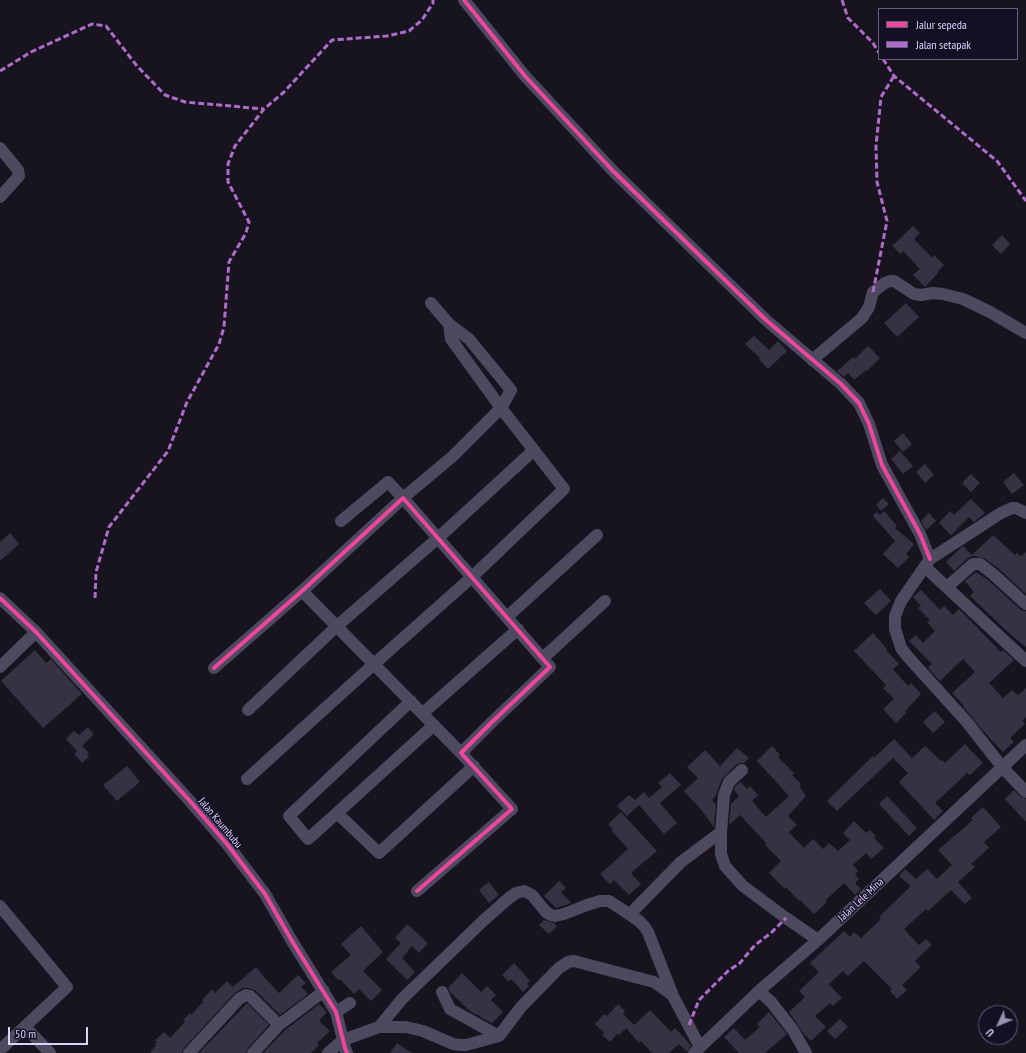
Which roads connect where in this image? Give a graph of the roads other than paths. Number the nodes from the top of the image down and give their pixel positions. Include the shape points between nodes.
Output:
1 (464, 0) edge
2 (0, 148) edge
3 (0, 197) edge
4 (431, 303) dead end
5 (449, 324) junction
6 (1026, 333) edge
7 (812, 360) junction
8 (502, 408) junction
9 (534, 450) junction
10 (403, 498) junction
11 (1026, 513) edge
12 (341, 521) dead end
13 (597, 535) dead end
14 (438, 538) junction
15 (927, 563) junction
16 (472, 576) junction
17 (947, 587) junction
18 (302, 591) junction
19 (0, 598) edge
20 (605, 601) dead end
21 (1026, 604) edge
22 (507, 617) junction
23 (337, 626) junction
24 (518, 629) junction
25 (36, 632) junction
26 (543, 658) junction
27 (1026, 661) edge
28 (374, 664) junction
29 (0, 667) edge
30 (214, 668) dead end
31 (411, 701) junction
32 (248, 710) dead end
33 (423, 713) junction
34 (434, 725) junction
35 (1026, 745) edge
36 (461, 753) junction
37 (474, 766) junction
38 (1003, 768) junction
39 (742, 770) dead end
40 (247, 779) dead end
41 (1026, 792) edge
42 (337, 813) junction
43 (721, 832) junction
44 (417, 891) dead end
45 (0, 906) edge
46 (630, 914) junction
47 (818, 940) junction
48 (324, 991) junction
49 (759, 991) junction
50 (442, 992) dead end
51 (673, 996) junction
52 (350, 1003) dead end
53 (336, 1012) junction
54 (279, 1025) junction
55 (25, 1027) junction
56 (379, 1027) junction
57 (499, 1036) junction
58 (343, 1040) junction
59 (0, 1050) edge
60 (697, 1050) edge
61 (50, 1053) edge
62 (189, 1053) edge
63 (253, 1053) edge
64 (328, 1053) edge
65 (347, 1053) edge
66 (806, 1053) edge

1 - 7 street via 525,76 613,171 766,320
2 - 3 street via 18,170 19,176
4 - 5 street
5 - 8 street via 451,339
5 - 8 street via 469,339 511,390
6 - 7 street via 963,299 943,294 914,294 890,281 873,292 869,307 862,318
7 - 15 street via 859,403 869,424 882,466 920,534
8 - 9 street
8 - 10 street via 453,456
9 - 14 street
9 - 16 street via 564,489
10 - 12 street via 388,482
10 - 14 street
10 - 18 street
11 - 15 street via 1016,508 1001,514
13 - 22 street
14 - 16 street
14 - 23 street
15 - 17 street
15 - 38 street via 901,602 895,616 895,629 901,648 966,721
16 - 22 street
16 - 28 street
17 - 21 street via 973,564 980,564
17 - 27 street
18 - 23 street
18 - 30 street
19 - 25 street, Jalan Kaumbubu
20 - 26 street
22 - 24 street
23 - 28 street
23 - 32 street
24 - 26 street
24 - 33 street
25 - 29 street
25 - 48 street, Jalan Kaumbubu via 227,844 265,894
26 - 36 street via 550,667
28 - 31 street
28 - 40 street
31 - 33 street
31 - 42 street via 289,816 308,839
33 - 34 street
34 - 36 street
34 - 42 street
35 - 38 street, Jalan Lele Mina
36 - 37 street
37 - 42 street via 379,852
37 - 44 street via 512,809
38 - 41 street
38 - 47 street, Jalan Lele Mina
39 - 43 street via 729,782 725,791
43 - 46 street via 682,862
43 - 47 street via 723,860 732,875 743,886
45 - 55 street via 67,987
46 - 51 street via 648,932
46 - 56 street via 609,901 600,901 555,916 546,912 532,895 524,891 516,893 428,973
47 - 49 street, Jalan Lele Mina
48 - 53 street, Jalan Kaumbubu
48 - 54 street
49 - 60 street, Jalan Lele Mina
49 - 66 street via 793,1030
50 - 57 street via 450,1009
51 - 57 street via 654,982 574,961 568,962 521,1007
51 - 60 street
52 - 53 street
53 - 58 street, Jalan Kaumbubu
54 - 62 street via 246,995 239,999
54 - 63 street
55 - 59 street
55 - 61 street
56 - 57 street via 406,1027 460,1046
56 - 58 street
58 - 64 street
58 - 65 street, Jalan Kaumbubu

